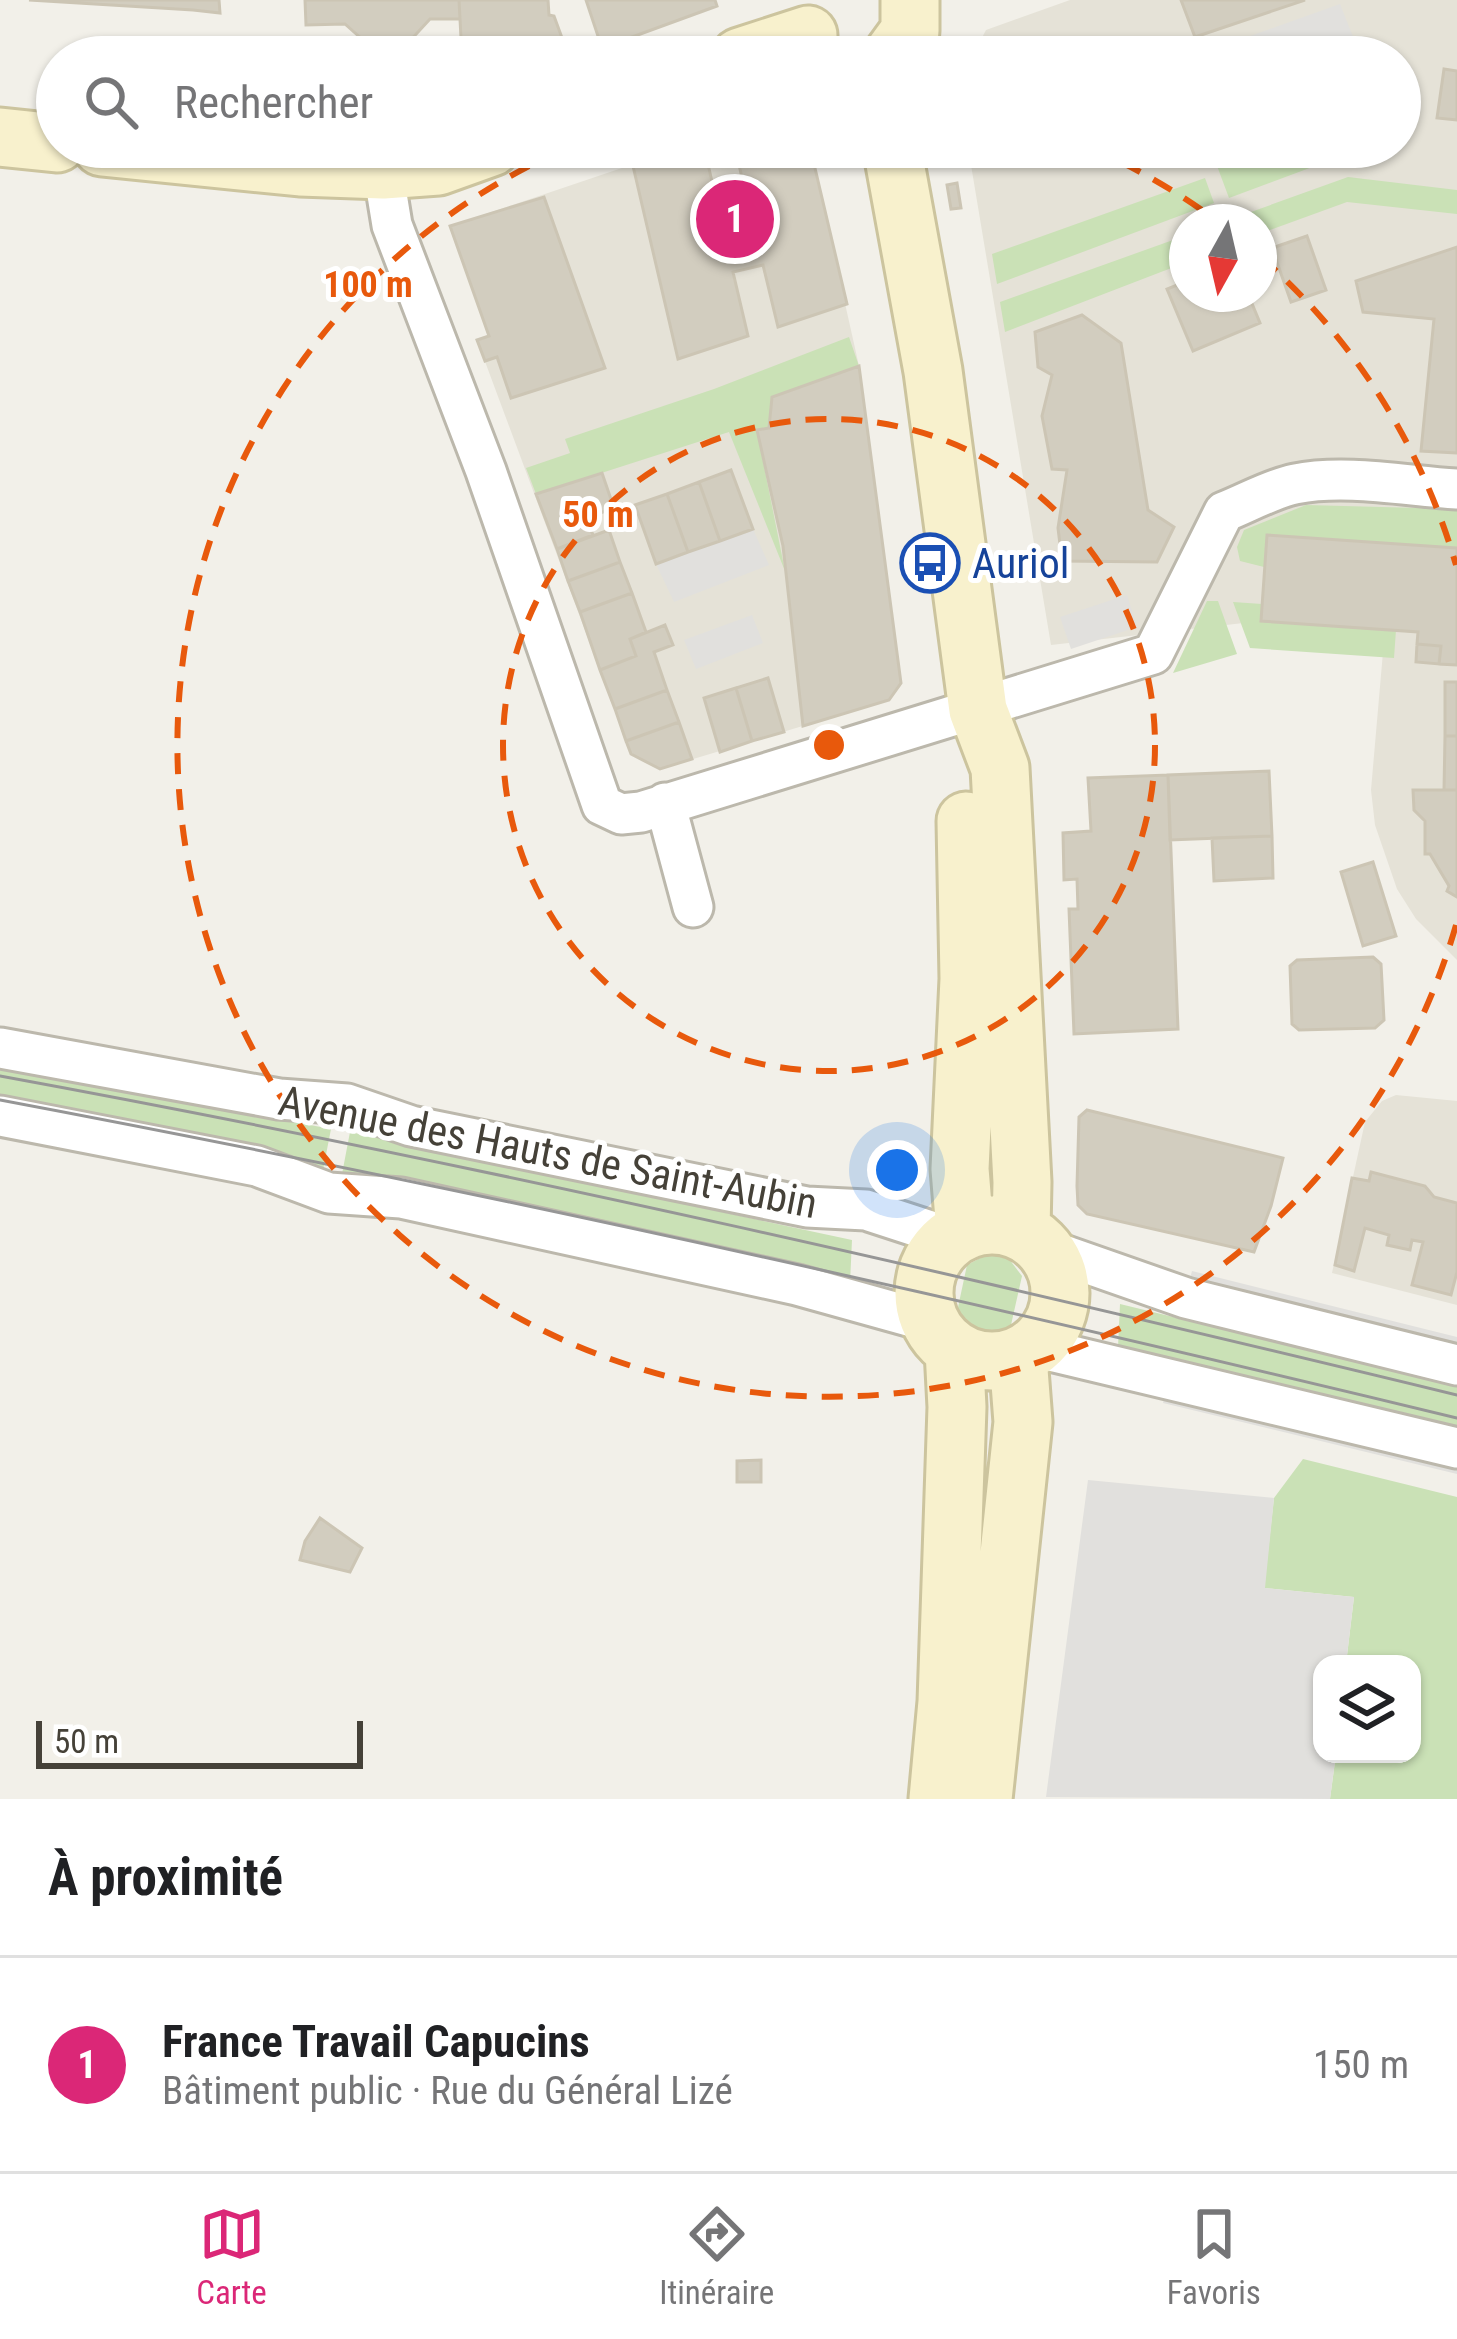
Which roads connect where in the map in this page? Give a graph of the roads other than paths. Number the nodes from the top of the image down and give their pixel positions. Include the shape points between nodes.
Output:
1 (910, 0) edge
2 (907, 36) edge
3 (0, 137) edge
4 (36, 140) edge
5 (342, 168) edge
6 (410, 168) edge
7 (896, 168) edge
8 (383, 170) junction
9 (1457, 489) edge
10 (978, 710) junction
11 (665, 803) junction
12 (693, 907) dead end
13 (0, 1048) edge
14 (0, 1116) edge
15 (995, 1237) junction
16 (942, 1336) junction
17 (1026, 1352) junction
18 (1457, 1365) edge
19 (1457, 1448) edge
20 (938, 1799) edge
21 (983, 1799) edge

1 - 2 main road
3 - 4 main road
5 - 8 main road
6 - 8 main road
7 - 10 main road via 933,371
8 - 11 street via 392,225 602,805 621,814
9 - 10 street via 1294,484 1224,512 1153,654
10 - 11 street
10 - 15 main road via 964,776 969,979 960,1168
11 - 12 street
13 - 15 street, Avenue des Hauts de Saint-Aubin via 347,1104 433,1131
14 - 16 street, Avenue des Hauts de Saint-Aubin via 257,1166 329,1192 400,1198 797,1285
15 - 16 main road via 938,1251 925,1306
15 - 17 main road via 1059,1280 1055,1321
15 - 18 street, Avenue des Hauts de Saint-Aubin via 1186,1298
16 - 17 main road via 985,1361
16 - 20 main road via 956,1452
17 - 19 street
17 - 21 main road

